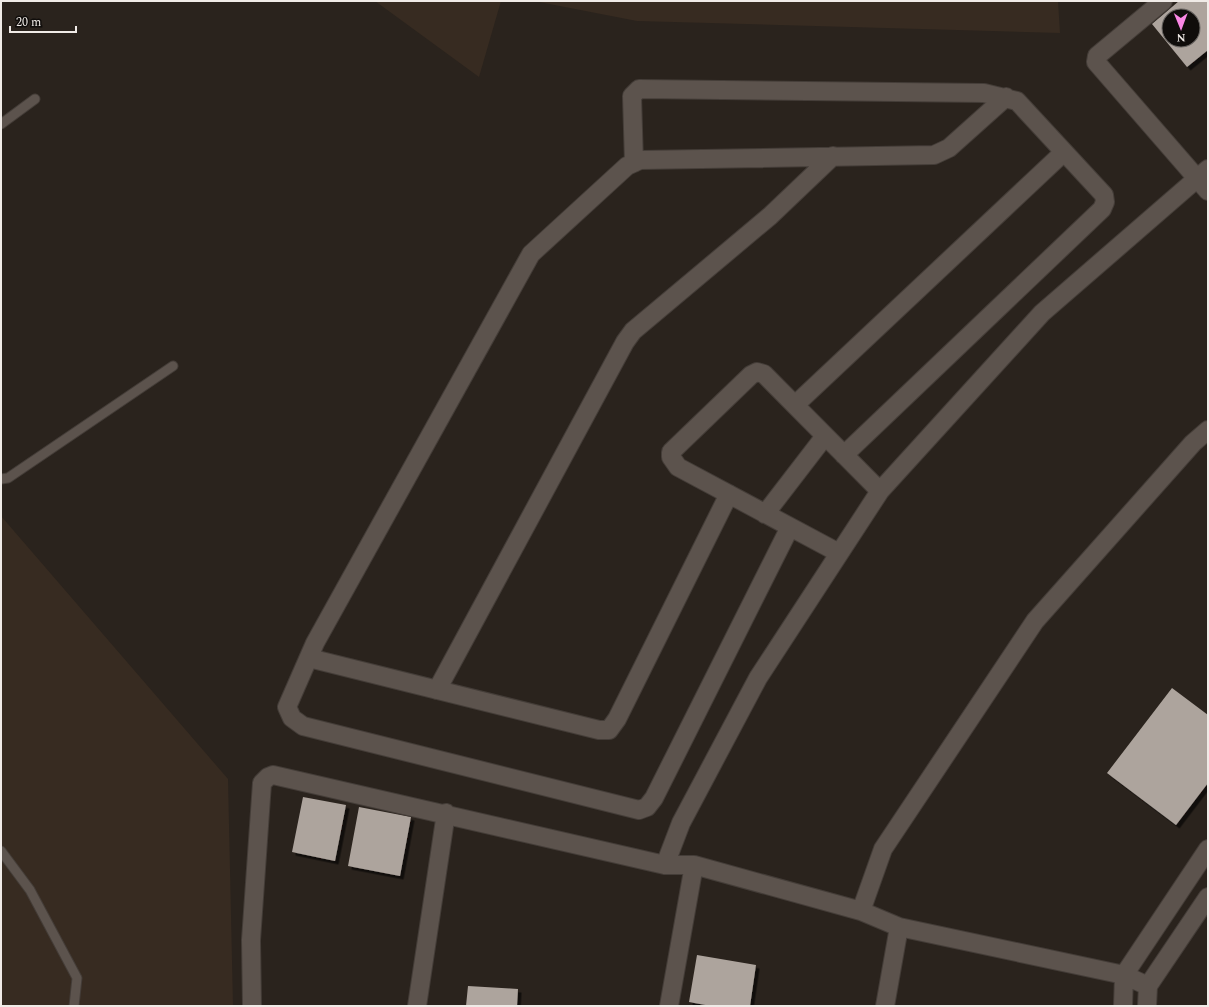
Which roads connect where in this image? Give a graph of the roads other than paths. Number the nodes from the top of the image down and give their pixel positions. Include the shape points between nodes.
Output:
1 (1163, 1) edge
2 (1006, 97) junction
3 (34, 99) dead end
4 (1, 124) edge
5 (1064, 152) junction
6 (833, 156) junction
7 (634, 163) junction
8 (1204, 180) edge
9 (173, 366) dead end
10 (795, 405) junction
11 (1208, 430) edge
12 (825, 436) junction
13 (844, 455) junction
14 (1, 479) edge
15 (880, 491) junction
16 (728, 494) junction
17 (765, 514) junction
18 (790, 527) junction
19 (839, 553) junction
20 (308, 658) junction
21 (437, 690) junction
22 (446, 813) junction
23 (1208, 849) edge
24 (1, 851) edge
25 (665, 865) junction
26 (694, 865) junction
27 (1208, 897) edge
28 (861, 911) junction
29 (899, 927) junction
30 (1124, 975) junction
31 (1148, 986) junction
32 (74, 1006) edge
33 (252, 1006) edge
34 (416, 1006) edge
35 (669, 1006) edge
36 (885, 1006) edge
37 (1123, 1006) edge
38 (1148, 1006) edge

1 - 8 street via 1097,56 1096,62
2 - 5 street via 1017,101
2 - 6 street via 948,148 934,155
2 - 7 street via 984,92 639,89 632,96
3 - 4 lane
5 - 10 street
5 - 13 street via 1104,195 1102,209
6 - 7 street via 640,160
6 - 21 street via 770,216 633,331
7 - 20 street via 627,166 532,254
8 - 15 street via 1042,313
9 - 14 lane via 8,478
10 - 12 street
10 - 16 street via 764,374 757,372 671,452 671,457 678,467
11 - 28 street via 1193,443 1035,621 882,849
12 - 13 street
12 - 17 street
13 - 15 street
15 - 19 street
16 - 17 street
16 - 21 street via 618,719 609,730 599,730
17 - 18 street
18 - 19 street
18 - 20 street via 654,798 647,807 639,810 303,726 292,718 287,708
19 - 25 street via 758,678 681,823
20 - 21 street
22 - 25 street
22 - 33 street via 273,775 268,777 262,783 251,940
22 - 34 street
23 - 30 street
24 - 32 lane via 30,890 77,978
25 - 26 street
26 - 28 street
26 - 35 street
27 - 31 street
28 - 29 street
29 - 30 street
29 - 36 street
30 - 31 street
30 - 37 street
31 - 38 street

